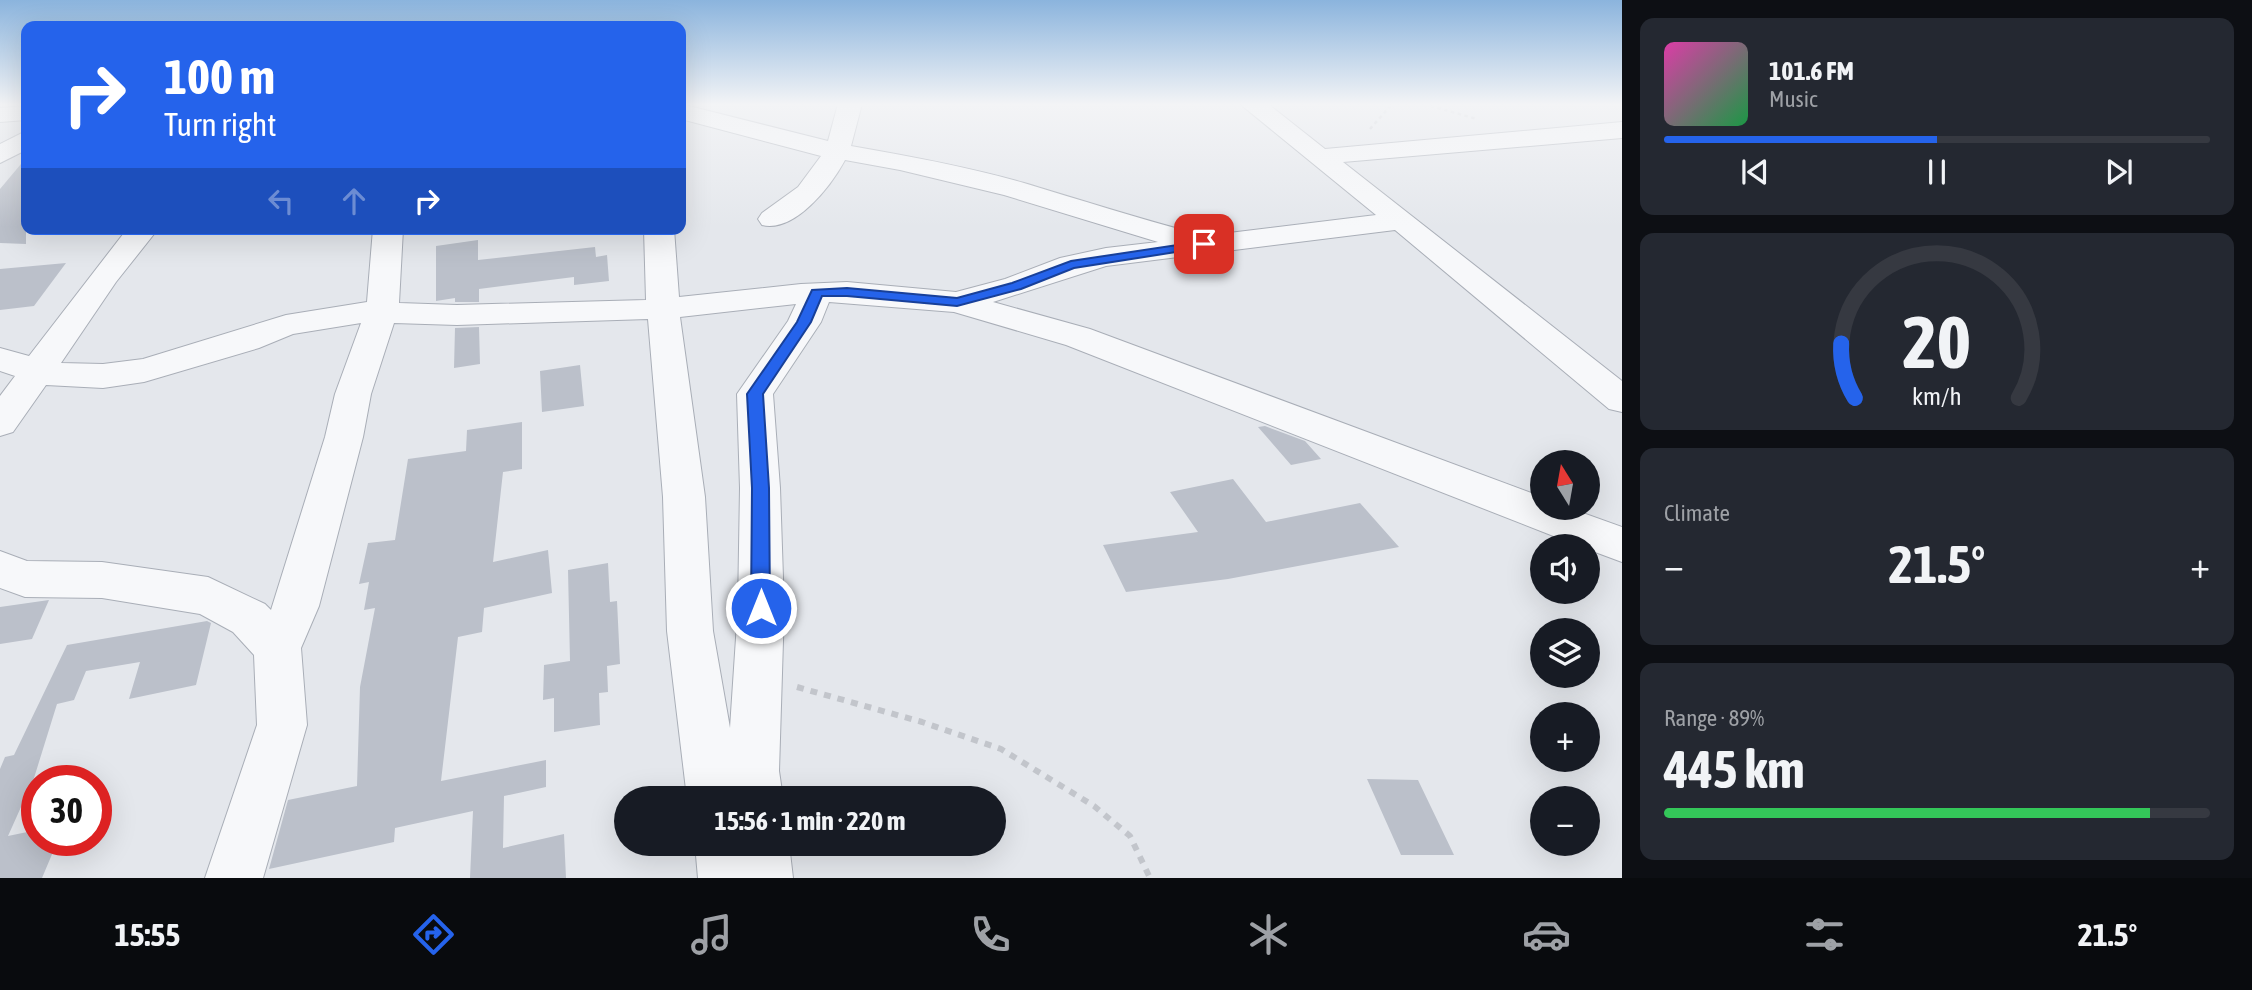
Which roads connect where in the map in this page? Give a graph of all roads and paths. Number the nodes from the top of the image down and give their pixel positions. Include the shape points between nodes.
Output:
1 (16, 145) edge
2 (806, 145) edge
3 (837, 145) edge
4 (1304, 145) edge
5 (1442, 145) edge
6 (835, 152) junction
7 (0, 155) edge
8 (1319, 157) junction
9 (772, 219) dead end
10 (1401, 221) junction
11 (138, 235) edge
12 (388, 235) edge
13 (659, 235) edge
14 (1204, 244) junction
15 (817, 293) junction
16 (957, 302) junction
17 (663, 309) junction
18 (381, 312) junction
19 (0, 359) edge
20 (36, 371) junction
21 (1622, 400) edge
22 (0, 423) edge
23 (1622, 545) edge
24 (0, 569) edge
25 (277, 648) junction
26 (757, 677) junction
27 (712, 786) edge
28 (755, 786) edge
29 (724, 856) edge
30 (762, 856) edge
31 (234, 878) edge
32 (727, 878) edge
33 (764, 878) edge
34 (1150, 878) edge

1 - 7 street
2 - 6 street
3 - 6 street
4 - 8 street
5 - 8 street
6 - 9 street via 807,194
6 - 14 street via 900,162 1013,190
8 - 10 street
10 - 14 street
10 - 21 street
11 - 20 street
12 - 18 street
13 - 17 street
14 - 16 street via 1071,265
15 - 16 street
15 - 17 street
15 - 26 street via 804,322 755,394 761,608
16 - 23 street via 1079,337
17 - 18 street via 457,315
17 - 27 street via 684,497 690,631
18 - 20 street via 286,325 144,370 72,377
18 - 25 street via 352,394 296,606
19 - 20 street
20 - 22 street
24 - 25 street via 25,579 102,580 208,596 249,618
25 - 31 street via 282,725
26 - 28 street
26 - 34 path via 1000,749 1094,806 1130,836
29 - 32 street
30 - 33 street

